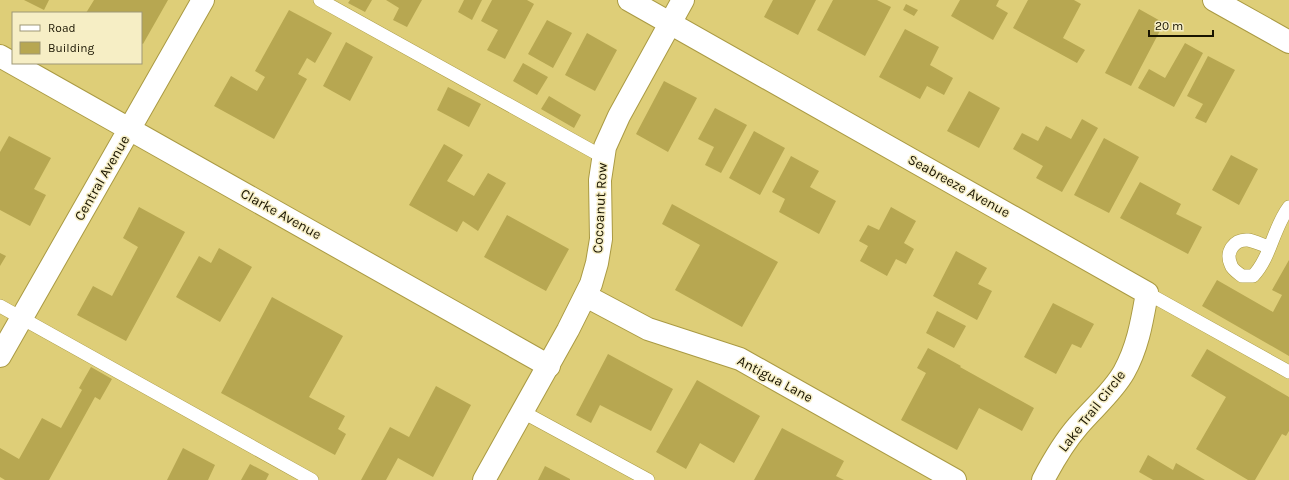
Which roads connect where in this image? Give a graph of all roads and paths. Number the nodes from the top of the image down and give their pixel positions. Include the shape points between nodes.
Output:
1 (203, 0) edge
2 (320, 0) edge
3 (629, 0) edge
4 (683, 0) edge
5 (1214, 0) edge
6 (671, 24) junction
7 (1289, 42) edge
8 (0, 56) edge
9 (12, 63) edge
10 (14, 64) edge
11 (130, 129) junction
12 (603, 157) junction
13 (1289, 207) edge
14 (1269, 247) dead end
15 (1147, 293) junction
16 (586, 296) junction
17 (0, 306) edge
18 (22, 317) junction
19 (0, 356) edge
20 (549, 366) junction
21 (1289, 372) edge
22 (523, 412) junction
23 (312, 480) edge
24 (484, 480) edge
25 (648, 480) edge
26 (955, 480) edge
27 (1043, 480) edge

1 - 11 street, Central Avenue
2 - 12 lane
3 - 6 street, Seabreeze Avenue
4 - 6 street, Cocoanut Row
5 - 7 street
6 - 12 street, Cocoanut Row via 613,127
6 - 15 street, Seabreeze Avenue
8 - 9 street, Clarke Avenue
10 - 11 street, Clarke Avenue
11 - 18 street, Central Avenue
11 - 20 street, Clarke Avenue
12 - 16 street, Cocoanut Row via 600,180 599,252
13 - 14 lane via 1281,217
15 - 21 lane, Seabreeze Avenue
15 - 27 street, Lake Trail Circle via 1136,347 1124,373 1066,440
16 - 20 street, Cocoanut Row
16 - 26 street, Antigua Lane via 648,329 740,359
17 - 18 lane
18 - 19 street, Central Avenue
18 - 23 lane
20 - 22 street, Cocoanut Row
22 - 24 street, Cocoanut Row
22 - 25 lane

